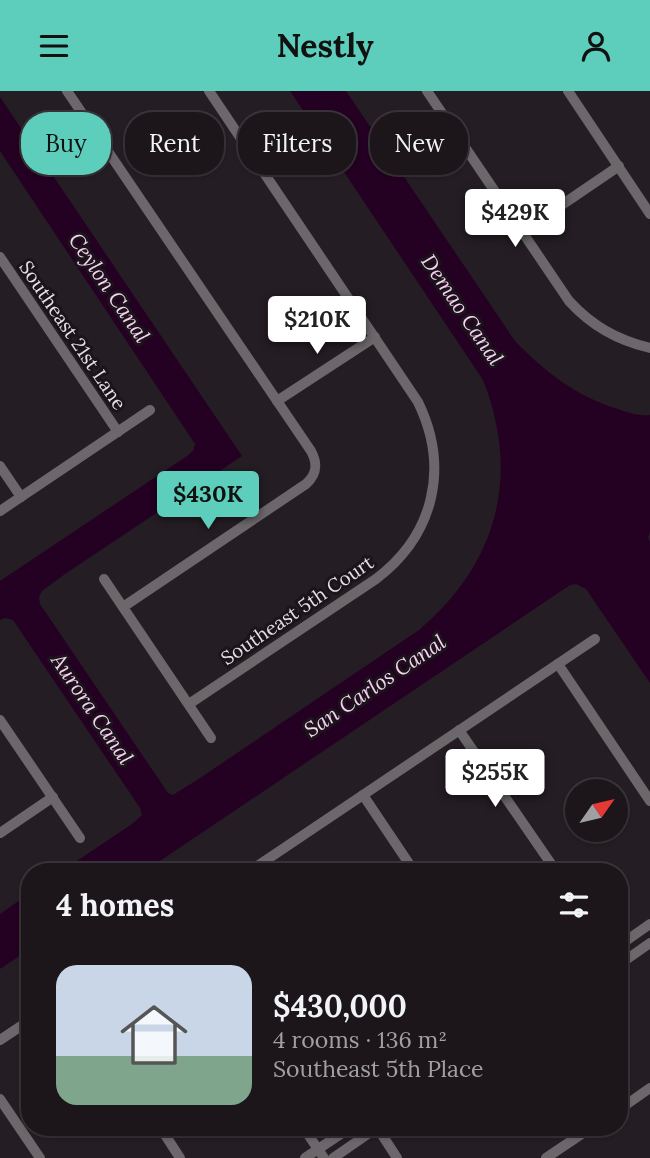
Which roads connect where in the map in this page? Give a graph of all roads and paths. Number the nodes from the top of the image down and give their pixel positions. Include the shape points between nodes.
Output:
1 (67, 91) edge
2 (209, 91) edge
3 (426, 91) edge
4 (568, 91) edge
5 (619, 166) junction
6 (650, 213) edge
7 (522, 232) junction
8 (0, 257) edge
9 (375, 337) junction
10 (650, 348) edge
11 (277, 401) junction
12 (150, 410) dead end
13 (118, 432) junction
14 (0, 466) edge
15 (21, 497) junction
16 (0, 511) edge
17 (104, 579) dead end
18 (123, 607) junction
19 (595, 639) dead end
20 (558, 664) junction
21 (189, 704) junction
22 (0, 720) edge
23 (459, 730) junction
24 (211, 738) dead end
25 (363, 795) junction
26 (53, 797) junction
27 (650, 801) edge
28 (0, 833) edge
29 (80, 838) dead end
30 (265, 861) joint
31 (262, 863) edge
32 (409, 863) edge
33 (550, 863) edge
34 (650, 924) edge
35 (628, 939) edge
36 (650, 943) edge
37 (628, 958) edge
38 (21, 1026) edge
39 (0, 1040) edge
40 (650, 1088) edge
41 (0, 1098) edge
42 (628, 1103) edge
43 (21, 1130) edge
44 (25, 1136) edge
45 (166, 1136) edge
46 (309, 1136) edge
47 (341, 1136) edge
48 (364, 1136) edge
49 (383, 1136) edge
50 (579, 1136) edge
51 (321, 1154) edge
52 (40, 1158) edge
53 (180, 1158) edge
54 (305, 1158) edge
55 (333, 1158) edge
56 (397, 1158) edge
57 (546, 1158) edge

1 - 11 street
2 - 9 street, Southeast 5th Court
3 - 7 street
4 - 5 street
5 - 6 street
5 - 7 street
7 - 10 street via 585,318 616,337
8 - 13 street, Southeast 21st Lane
9 - 11 street
9 - 21 street, Southeast 5th Court via 418,402 434,458 431,498 414,541 388,570
11 - 18 street via 314,457 315,472 306,484
12 - 13 street
13 - 15 street
14 - 15 street
15 - 16 street
17 - 18 street
18 - 21 street
19 - 20 street
20 - 23 street
20 - 27 street
21 - 24 street
22 - 26 street
23 - 25 street
23 - 33 street
25 - 30 street
25 - 32 street
26 - 28 street
26 - 29 street
30 - 31 street
34 - 35 street
36 - 37 street
38 - 39 street
40 - 42 street
41 - 43 street
44 - 52 street
45 - 53 street
46 - 51 street
47 - 51 street
48 - 55 street
49 - 56 street
50 - 57 street
51 - 54 street

